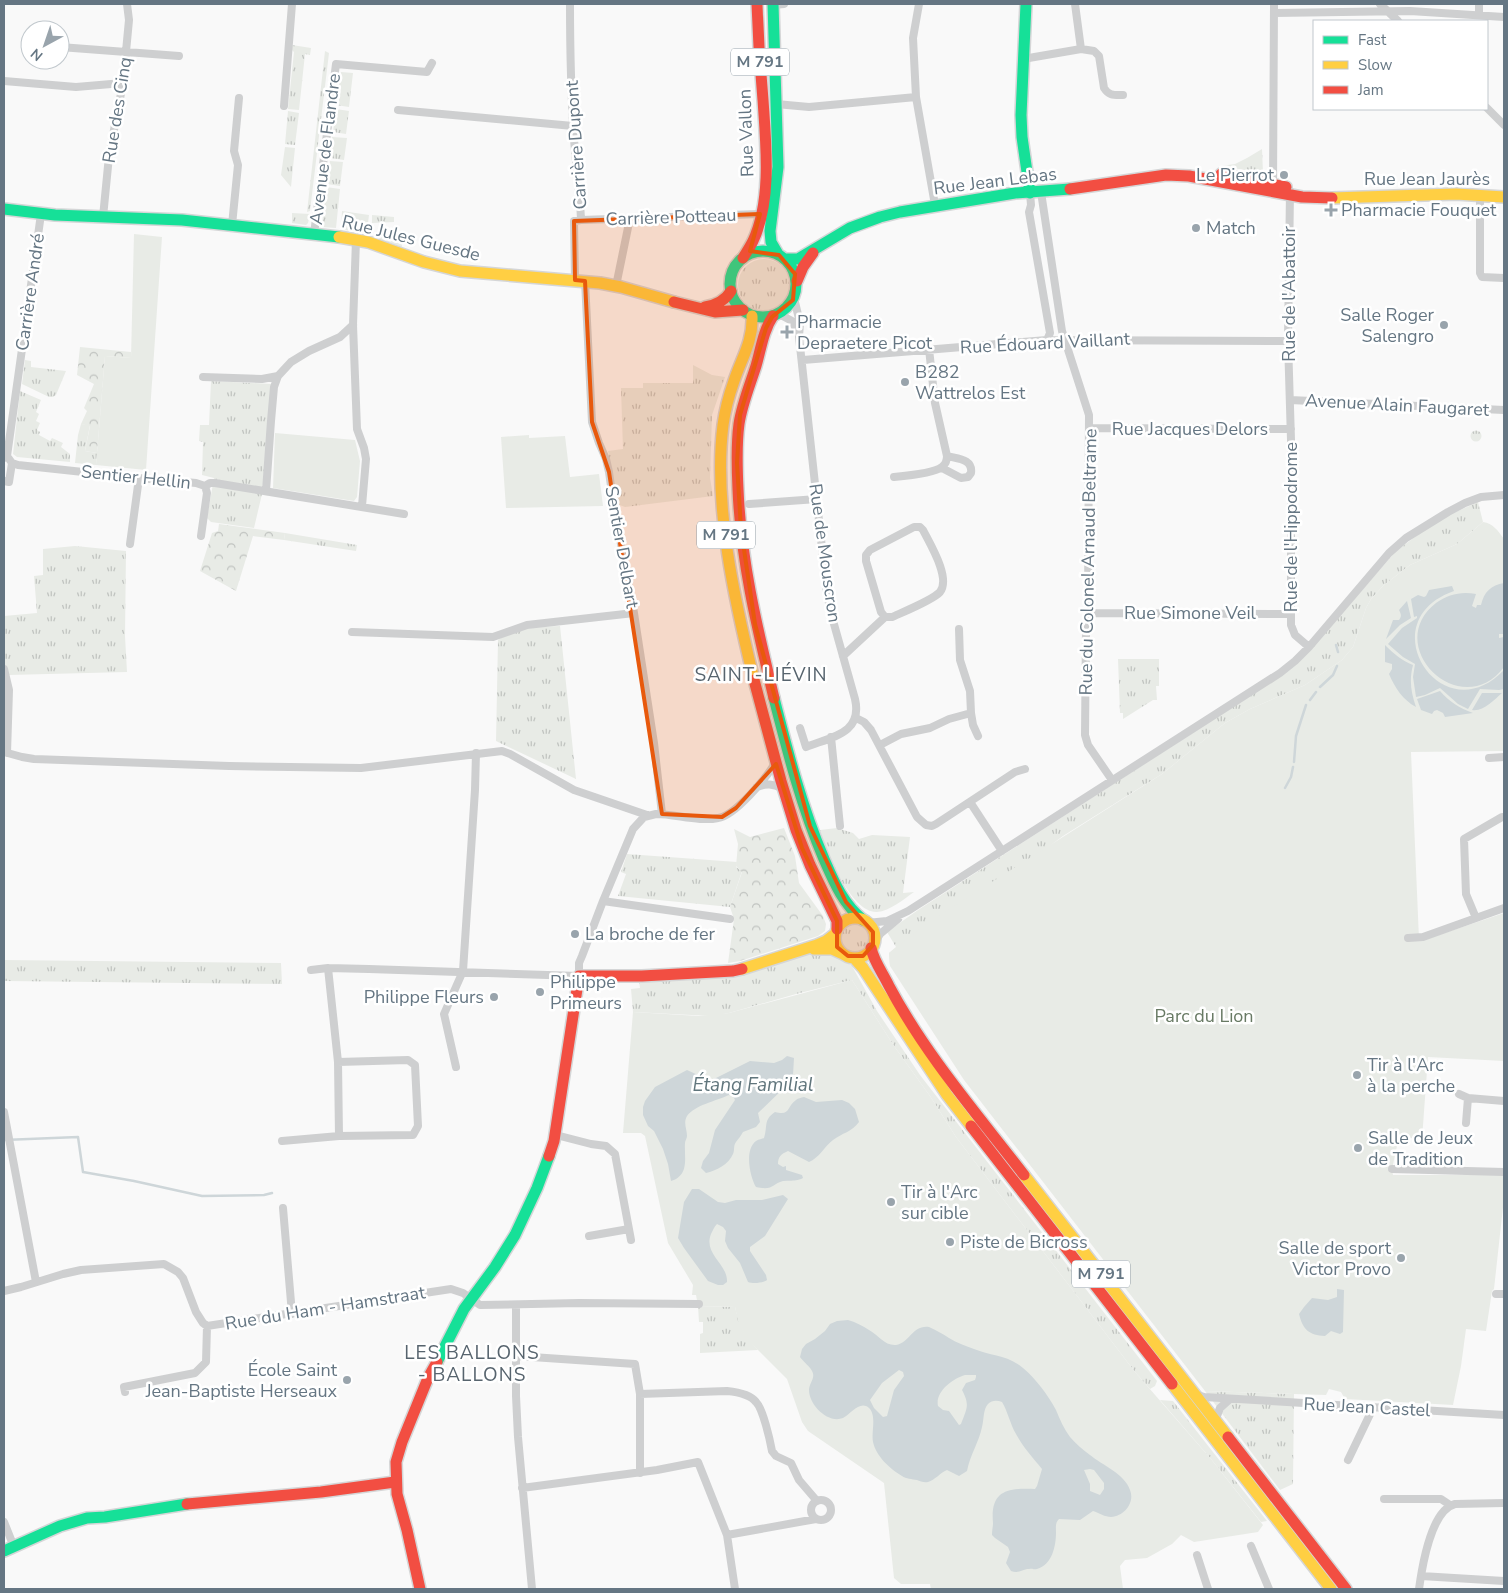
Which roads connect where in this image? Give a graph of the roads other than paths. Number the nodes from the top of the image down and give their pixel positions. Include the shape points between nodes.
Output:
1 (127, 4) edge
2 (292, 4) edge
3 (570, 4) edge
4 (757, 4) edge
5 (776, 4) edge
6 (919, 4) edge
7 (1026, 4) edge
8 (1075, 4) edge
9 (1274, 4) edge
10 (1380, 4) edge
11 (1479, 4) edge
12 (1430, 8) edge
13 (1388, 12) junction
14 (1274, 13) junction
15 (1479, 15) junction
16 (1504, 17) edge
17 (1397, 20) edge
18 (70, 48) edge
19 (1081, 49) junction
20 (127, 53) junction
21 (179, 56) dead end
22 (1023, 58) junction
23 (432, 63) dead end
24 (4, 81) edge
25 (123, 83) junction
26 (1123, 95) dead end
27 (916, 97) junction
28 (239, 98) dead end
29 (776, 104) junction
30 (284, 106) dead end
31 (1488, 109) edge
32 (398, 110) dead end
33 (1504, 124) edge
34 (573, 126) junction
35 (1273, 188) junction
36 (1036, 192) junction
37 (1290, 192) junction
38 (1480, 194) junction
39 (1504, 197) edge
40 (935, 205) junction
41 (4, 209) edge
42 (41, 214) junction
43 (760, 214) junction
44 (103, 217) junction
45 (630, 218) junction
46 (581, 220) junction
47 (232, 225) junction
48 (314, 234) junction
49 (356, 240) junction
50 (818, 248) junction
51 (781, 256) junction
52 (743, 258) junction
53 (1053, 274) junction
54 (1040, 275) junction
55 (1504, 278) edge
56 (580, 281) junction
57 (797, 281) junction
58 (616, 286) junction
59 (731, 292) junction
60 (794, 298) junction
61 (688, 305) junction
62 (747, 313) junction
63 (776, 315) junction
64 (353, 325) junction
65 (800, 337) junction
66 (1064, 339) junction
67 (1047, 340) junction
68 (1288, 341) junction
69 (929, 349) junction
70 (803, 360) junction
71 (278, 376) junction
72 (203, 377) dead end
73 (1290, 400) junction
74 (1504, 410) edge
75 (1090, 428) junction
76 (1291, 429) junction
77 (947, 456) junction
78 (7, 459) edge
79 (942, 468) junction
80 (894, 477) dead end
81 (139, 478) junction
82 (4, 481) edge
83 (205, 486) junction
84 (266, 491) junction
85 (1504, 495) edge
86 (817, 499) junction
87 (748, 504) dead end
88 (362, 506) junction
89 (404, 514) dead end
90 (201, 536) dead end
91 (130, 544) dead end
92 (634, 613) junction
93 (1088, 613) junction
94 (1291, 614) junction
95 (885, 617) junction
96 (959, 629) dead end
97 (352, 632) dead end
98 (1309, 647) junction
99 (843, 656) junction
100 (4, 669) edge
101 (971, 713) junction
102 (856, 718) junction
103 (800, 728) dead end
104 (978, 736) dead end
105 (831, 737) junction
106 (880, 745) junction
107 (6, 752) edge
108 (476, 753) junction
109 (1504, 757) edge
110 (1489, 758) dead end
111 (776, 762) junction
112 (1025, 769) dead end
113 (1112, 780) junction
114 (757, 787) junction
115 (782, 788) junction
116 (970, 802) junction
117 (662, 814) junction
118 (648, 815) junction
119 (1504, 818) edge
120 (840, 826) dead end
121 (1002, 851) junction
122 (603, 901) junction
123 (1504, 908) edge
124 (908, 911) junction
125 (730, 918) dead end
126 (1476, 918) junction
127 (865, 921) junction
128 (836, 931) junction
129 (1408, 938) dead end
130 (872, 947) junction
131 (800, 952) junction
132 (848, 956) junction
133 (328, 968) junction
134 (311, 970) dead end
135 (463, 971) junction
136 (579, 976) junction
137 (338, 1062) junction
138 (456, 1067) dead end
139 (1459, 1094) dead end
140 (1468, 1098) junction
141 (1504, 1101) edge
142 (4, 1112) edge
143 (1466, 1123) dead end
144 (556, 1135) junction
145 (339, 1136) junction
146 (282, 1141) dead end
147 (1392, 1170) dead end
148 (1504, 1172) edge
149 (283, 1208) dead end
150 (629, 1229) junction
151 (589, 1236) dead end
152 (631, 1240) dead end
153 (36, 1282) junction
154 (4, 1291) edge
155 (471, 1300) junction
156 (699, 1304) dead end
157 (516, 1305) junction
158 (292, 1314) junction
159 (207, 1326) junction
160 (516, 1356) junction
161 (125, 1392) dead end
162 (1194, 1393) junction
163 (640, 1394) junction
164 (1230, 1399) junction
165 (1372, 1408) junction
166 (1504, 1415) edge
167 (1216, 1421) junction
168 (1348, 1460) dead end
169 (640, 1473) junction
170 (396, 1482) junction
171 (522, 1488) junction
172 (1384, 1500) dead end
173 (817, 1501) junction
174 (1504, 1503) edge
175 (1450, 1505) junction
176 (816, 1519) junction
177 (4, 1522) edge
178 (727, 1535) junction
179 (1251, 1546) dead end
180 (9, 1549) edge
181 (1197, 1555) dead end
182 (1421, 1576) junction
183 (1504, 1581) edge
184 (734, 1588) edge
185 (420, 1589) edge
186 (532, 1589) edge
187 (1208, 1589) edge
188 (1269, 1589) edge
189 (1331, 1589) edge
190 (1346, 1589) edge
191 (1419, 1589) edge

1 - 20 street, Rue des Cinq
2 - 30 street
3 - 34 street, Carrière Dupont
4 - 43 main road, Rue Vallon / M 791 via 766,141
5 - 29 main road, Rue Vallon / M 791
6 - 27 street via 913,38
7 - 22 main road
8 - 19 street
9 - 14 street
10 - 13 street
11 - 15 street
12 - 13 street
12 - 15 street
13 - 14 street
13 - 17 street
14 - 35 street
15 - 16 street
18 - 20 street
19 - 22 street
19 - 26 street via 1094,51 1099,56 1104,88 1108,93
20 - 21 street
20 - 25 street, Rue des Cinq
22 - 36 main road via 1021,126
23 - 48 street, Avenue de Flandre via 427,72 336,64
24 - 25 street via 76,87
25 - 44 street, Rue des Cinq
27 - 29 street via 809,107
27 - 40 street
28 - 47 street via 234,153 238,165
29 - 51 main road, Rue Vallon / M 791 via 778,174 770,231 772,242
31 - 33 street
32 - 34 street
34 - 46 street, Carrière Dupont
35 - 36 main road, Rue Jean Lebas via 1171,175
35 - 37 main road, Rue Jean Jaurès
36 - 40 main road, Rue Jean Lebas
36 - 53 street, Rue du Colonel Arnaud Beltrame
36 - 54 street via 1029,212
37 - 38 main road, Rue Jean Jaurès via 1350,196
37 - 68 street, Rue de l'Abattoir
38 - 39 main road, Rue Jean Jaurès
38 - 55 street via 1480,273 1482,277
40 - 50 main road, Rue Jean Lebas via 858,225
41 - 42 main road, Rue Jules Guesde
42 - 44 main road, Rue Jules Guesde
42 - 78 street, Carrière André
43 - 45 street, Carrière Potteau
43 - 52 main road, Rue Vallon / M 791 via 753,242
44 - 47 main road, Rue Jules Guesde
45 - 46 street, Carrière Potteau
45 - 58 street
46 - 56 street, Carrière Dupont via 574,221
47 - 48 main road, Rue Jules Guesde
48 - 49 main road, Rue Jules Guesde
49 - 56 main road, Rue Jules Guesde via 460,271
49 - 64 street
50 - 51 main road via 795,260
50 - 57 main road
51 - 52 main road via 761,251
51 - 57 main road via 792,268
52 - 59 main road via 732,273
53 - 54 street
53 - 66 street, Rue du Colonel Arnaud Beltrame
54 - 67 street via 1050,333
56 - 58 main road, Rue Jules Guesde
56 - 92 street, Sentier Delbart via 592,422 608,463
57 - 60 main road
58 - 61 main road, Rue Jules Guesde
59 - 61 main road, Rue Jules Guesde via 713,306
59 - 62 main road via 736,303
60 - 63 main road
60 - 65 street, Rue de Mouscron
61 - 62 main road, Rue Jules Guesde via 715,312
62 - 63 main road via 762,318
62 - 111 main road, M 791 via 753,328 724,418 722,488 735,598
63 - 65 street, Rue de Mouscron via 792,321
63 - 127 main road, M 791 via 766,328 744,398 738,431 738,505 746,575 758,633 810,826 837,887 850,909
64 - 71 street via 340,337 291,362
64 - 88 street via 357,429 366,459
65 - 70 street, Rue de Mouscron
66 - 67 street, Rue Édouard Vaillant
66 - 68 street, Rue Édouard Vaillant
66 - 75 street, Rue du Colonel Arnaud Beltrame via 1088,411
67 - 69 street, Rue Édouard Vaillant
68 - 73 street, Rue de l'Abattoir
69 - 70 street, Rue Édouard Vaillant
69 - 77 street via 935,403
70 - 86 street, Rue de Mouscron
71 - 72 street via 262,379
71 - 84 street via 273,395
73 - 74 street, Avenue Alain Faugaret
73 - 76 street, Rue de l'Hippodrome
75 - 76 street, Rue Jacques Delors
75 - 93 street, Rue du Colonel Arnaud Beltrame
76 - 94 street, Rue de l'Hippodrome
77 - 79 street
77 - 79 street via 969,462 971,473 961,478
78 - 81 street, Sentier Hellin via 18,465 55,473
78 - 82 street, Carrière André via 9,482
79 - 80 street
81 - 83 street, Sentier Hellin
81 - 91 street
83 - 84 street, Sentier Hellin via 215,483
83 - 90 street via 207,493
84 - 88 street, Sentier Hellin
85 - 98 street via 1481,497 1465,503 1406,538 1389,552
86 - 87 street
86 - 99 street, Rue de Mouscron via 827,594
88 - 89 street, Sentier Hellin
92 - 97 street via 527,625 493,637
92 - 117 street, Sentier Delbart via 656,752
93 - 94 street, Rue Simone Veil
93 - 113 street, Rue du Colonel Arnaud Beltrame via 1085,735 1088,745
94 - 98 street, Rue de l'Hippodrome via 1293,632
95 - 95 street via 892,618 936,595 942,588 943,575 920,527 914,527 866,555
95 - 99 street
96 - 101 street via 960,660 970,691
98 - 113 street via 1289,666
99 - 102 street, Rue de Mouscron via 857,705
100 - 107 street via 9,690
101 - 104 street
101 - 106 street via 930,728 906,732
102 - 105 street via 848,729
102 - 106 street via 868,726
103 - 105 street via 806,747
105 - 120 street
106 - 116 street via 923,824 934,825
107 - 108 street via 22,758 361,768
108 - 118 street via 506,752 574,790
108 - 135 street
109 - 110 street
111 - 114 street
111 - 115 main road, M 791
112 - 116 street via 1015,772
113 - 121 street
114 - 115 street via 770,784
114 - 117 street via 722,817 708,819
115 - 128 main road, M 791 via 802,848 837,921
116 - 121 street
117 - 118 street
118 - 122 street via 633,829
119 - 126 street via 1464,839 1466,894
121 - 124 street
122 - 125 street
122 - 136 street via 579,963
123 - 126 street
124 - 127 street via 887,921
124 - 130 street via 884,931
126 - 129 street via 1423,937
127 - 128 main road via 857,918 848,920
127 - 130 main road via 873,932
128 - 131 main road via 823,943
128 - 132 main road via 836,945
130 - 132 main road via 865,954
130 - 162 main road, M 791 via 889,986 944,1070
131 - 132 main road via 828,948
131 - 136 main road via 733,970
132 - 189 main road, M 791 via 863,968 952,1102
133 - 134 street
133 - 135 street
133 - 137 street
135 - 136 street
135 - 138 street via 444,1014
136 - 144 main road
137 - 145 street
137 - 145 street via 408,1060 415,1065 418,1126 413,1135
139 - 140 street
140 - 141 street
140 - 143 street
142 - 153 street
144 - 150 street via 606,1146 615,1154
144 - 155 main road via 537,1188 515,1235
145 - 146 street
147 - 148 street
149 - 158 street
150 - 151 street
150 - 152 street
153 - 154 street, Rue du Ham - Hamstraat
153 - 159 street, Rue du Ham - Hamstraat via 81,1270 164,1264 183,1278 192,1304
155 - 157 street, Rue du Ham - Hamstraat via 480,1305
155 - 158 street, Rue du Ham - Hamstraat via 451,1289
155 - 170 main road via 428,1378 402,1442 396,1462
156 - 157 street, Rue du Ham - Hamstraat
157 - 160 street
158 - 159 street, Rue du Ham - Hamstraat
159 - 161 street via 206,1362 195,1373 124,1386
160 - 163 street via 636,1364
160 - 171 street
162 - 164 street, Rue Jean Castel
162 - 167 main road, M 791
163 - 169 street
163 - 173 street via 727,1390 749,1396 761,1411 772,1451 791,1462 799,1480
164 - 165 street, Rue Jean Castel
164 - 167 street via 1220,1408
165 - 166 street, Rue Jean Castel
165 - 168 street
167 - 190 main road, M 791
169 - 171 street
169 - 178 street via 698,1462
170 - 180 main road via 201,1502 87,1518 60,1526
170 - 185 main road
171 - 186 street
172 - 175 street via 1441,1499
173 - 176 street via 811,1510
173 - 176 street via 826,1502 831,1512 828,1518
174 - 175 street
175 - 182 street via 1435,1526
176 - 178 street
177 - 180 street
178 - 184 street
179 - 188 street
181 - 187 street
182 - 183 street
182 - 191 street

